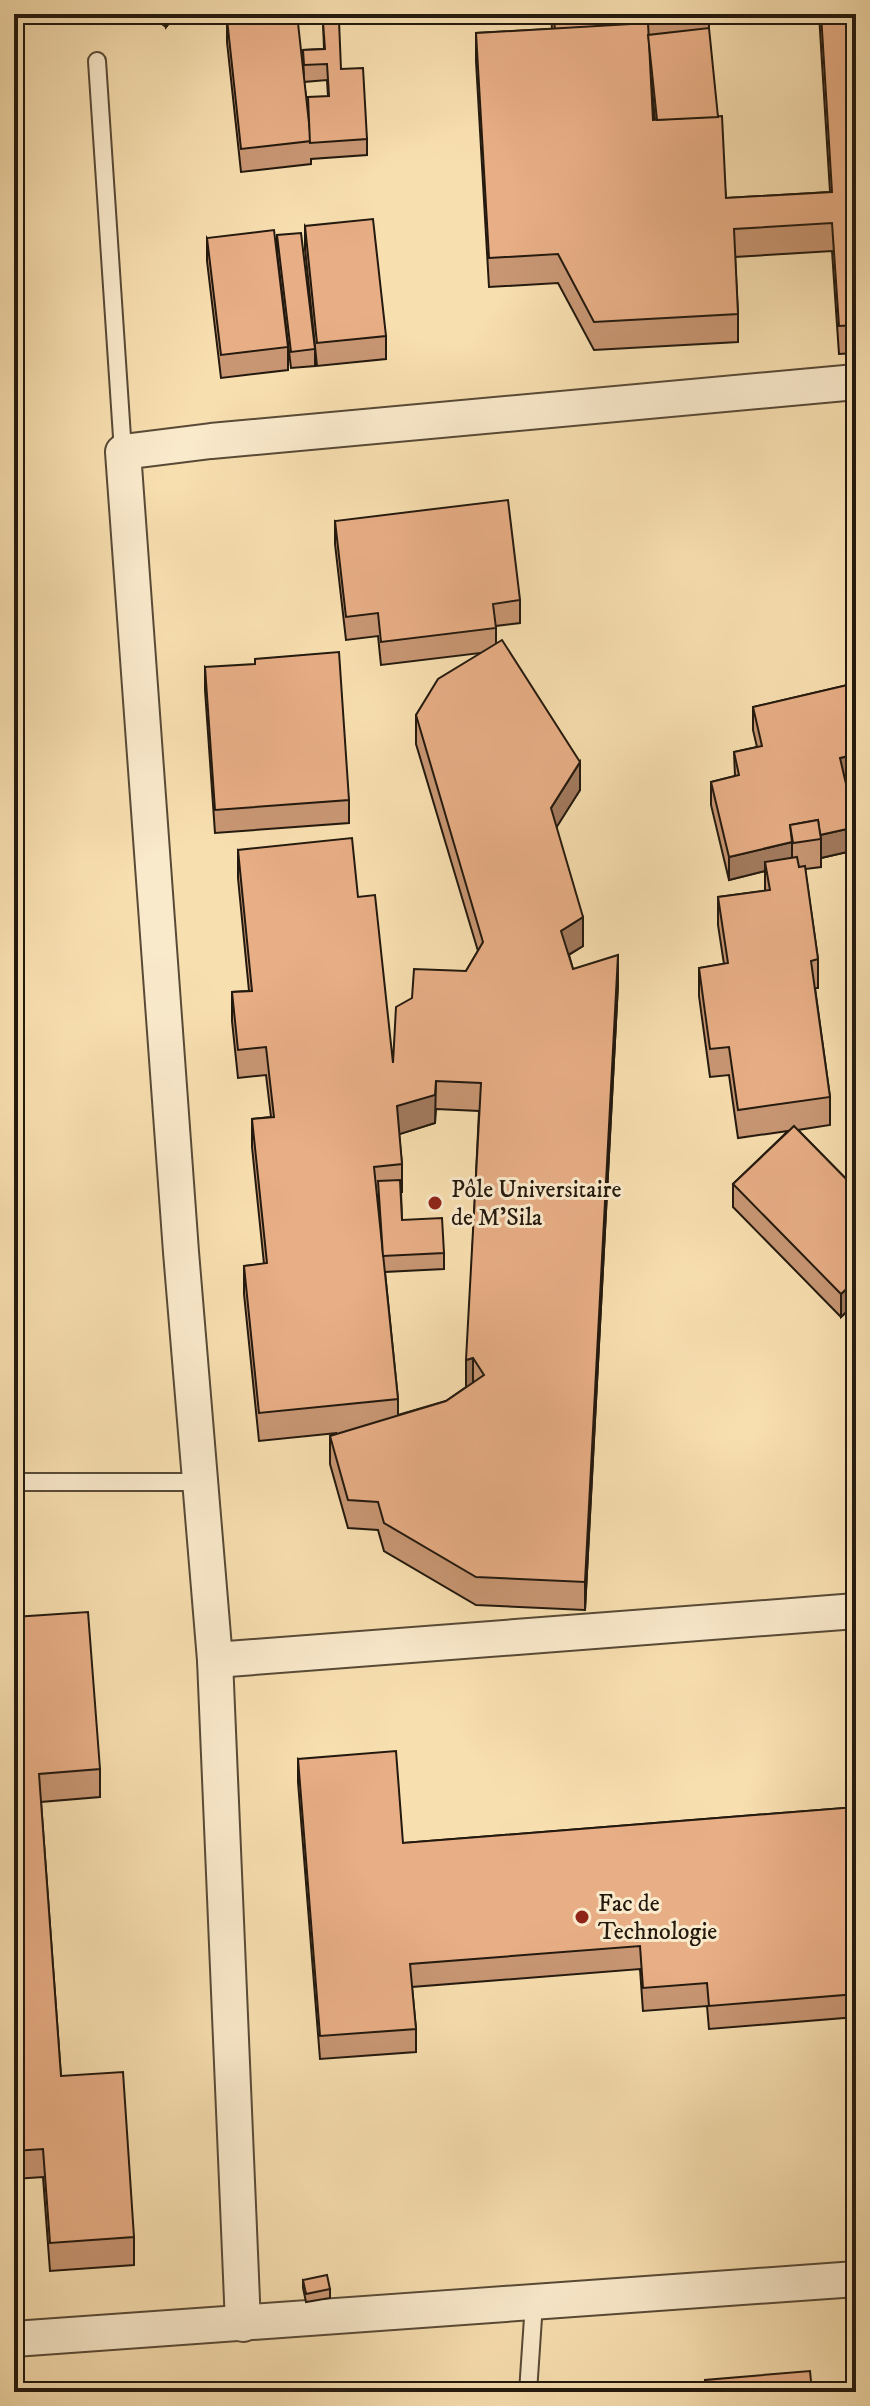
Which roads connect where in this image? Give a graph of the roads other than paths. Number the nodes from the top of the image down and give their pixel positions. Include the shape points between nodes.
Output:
1 (97, 61) dead end
2 (856, 382) edge
3 (123, 452) junction
4 (14, 1482) edge
5 (200, 1482) junction
6 (856, 1611) edge
7 (215, 1660) junction
8 (856, 2279) edge
9 (534, 2303) junction
10 (243, 2324) junction
11 (14, 2339) edge
12 (528, 2392) edge

1 - 3 lane
2 - 3 street
3 - 5 street
4 - 5 lane
5 - 7 street
6 - 7 street
7 - 10 street
8 - 9 street
9 - 10 street
9 - 12 lane
10 - 11 street

